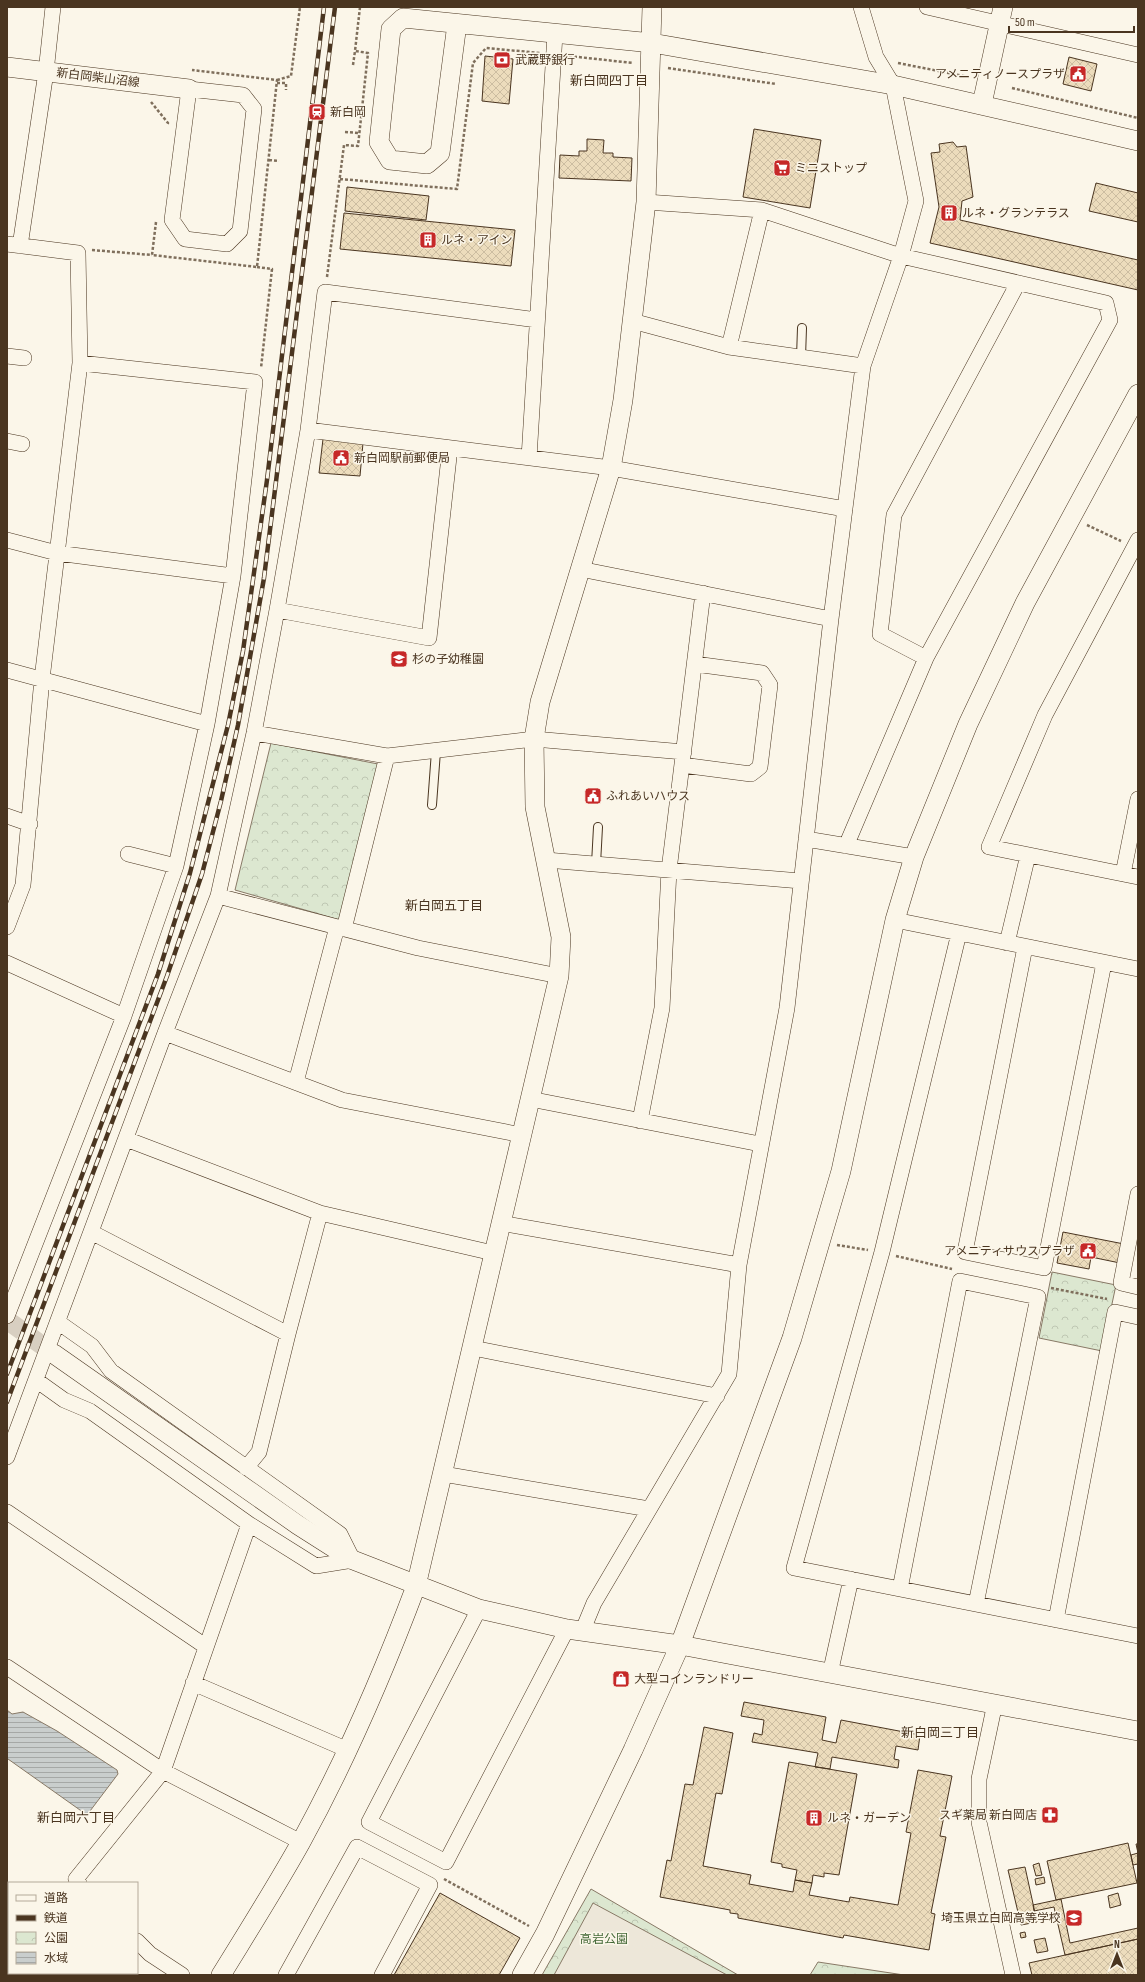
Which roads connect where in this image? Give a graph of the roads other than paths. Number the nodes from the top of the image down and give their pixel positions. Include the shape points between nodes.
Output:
1 (53, 7) edge
2 (652, 7) edge
3 (862, 7) edge
4 (927, 7) edge
5 (1001, 15) edge
6 (457, 24) junction
7 (555, 34) junction
8 (652, 43) junction
9 (1138, 55) edge
10 (7, 67) edge
11 (46, 72) junction
12 (893, 84) junction
13 (189, 89) junction
14 (982, 104) junction
15 (1138, 140) edge
16 (646, 202) junction
17 (762, 210) junction
18 (14, 245) edge
19 (900, 256) junction
20 (1018, 283) junction
21 (537, 320) junction
22 (632, 321) junction
23 (802, 328) dead end
24 (729, 347) junction
25 (7, 356) edge
26 (801, 357) junction
27 (24, 358) dead end
28 (80, 363) junction
29 (863, 366) junction
30 (1138, 394) edge
31 (308, 430) junction
32 (7, 441) edge
33 (22, 444) dead end
34 (450, 448) junction
35 (529, 458) junction
36 (611, 468) junction
37 (846, 509) junction
38 (7, 540) edge
39 (1135, 550) edge
40 (57, 553) junction
41 (580, 569) junction
42 (233, 576) junction
43 (703, 593) junction
44 (277, 610) junction
45 (831, 619) junction
46 (926, 658) junction
47 (695, 664) junction
48 (7, 670) edge
49 (42, 679) junction
50 (207, 724) junction
51 (254, 733) junction
52 (534, 739) junction
53 (436, 751) junction
54 (387, 756) junction
55 (683, 758) junction
56 (1138, 799) edge
57 (432, 805) dead end
58 (7, 816) edge
59 (30, 824) junction
60 (598, 827) dead end
61 (806, 839) junction
62 (846, 846) junction
63 (128, 854) dead end
64 (1028, 855) junction
65 (914, 857) junction
66 (546, 860) junction
67 (596, 864) junction
68 (176, 866) junction
69 (669, 870) junction
70 (1123, 874) junction
71 (1138, 877) edge
72 (801, 880) junction
73 (218, 896) junction
74 (895, 920) junction
75 (7, 927) edge
76 (340, 928) junction
77 (959, 933) junction
78 (1008, 943) junction
79 (1025, 947) junction
80 (7, 963) edge
81 (1104, 963) junction
82 (1138, 969) edge
83 (559, 976) junction
84 (124, 1016) junction
85 (165, 1033) junction
86 (296, 1082) junction
87 (530, 1099) junction
88 (640, 1121) junction
89 (522, 1135) junction
90 (126, 1139) junction
91 (760, 1144) junction
92 (1138, 1194) edge
93 (320, 1213) junction
94 (500, 1223) junction
95 (91, 1232) junction
96 (493, 1253) junction
97 (738, 1266) junction
98 (1138, 1287) edge
99 (12, 1288) edge
100 (7, 1316) edge
101 (1138, 1317) edge
102 (58, 1322) junction
103 (288, 1334) junction
104 (473, 1348) junction
105 (54, 1354) tunnel mouth
106 (36, 1380) junction
107 (717, 1396) junction
108 (7, 1457) edge
109 (246, 1468) junction
110 (443, 1474) junction
111 (649, 1509) junction
112 (7, 1512) edge
113 (249, 1524) junction
114 (353, 1560) junction
115 (851, 1579) junction
116 (416, 1586) junction
117 (900, 1589) junction
118 (976, 1604) junction
119 (479, 1609) junction
120 (1056, 1620) junction
121 (575, 1630) junction
122 (1137, 1633) edge
123 (680, 1645) junction
124 (206, 1646) junction
125 (7, 1667) edge
126 (830, 1674) junction
127 (193, 1683) junction
128 (995, 1703) junction
129 (1138, 1730) edge
130 (348, 1750) junction
131 (163, 1771) junction
132 (301, 1842) junction
133 (76, 1882) edge
134 (138, 1942) edge
135 (182, 1975) edge
136 (221, 1975) edge
137 (286, 1975) edge
138 (382, 1975) edge
139 (522, 1975) edge
140 (1013, 1975) edge

1 - 11 street
2 - 8 street
3 - 12 street via 878,59
4 - 5 street
5 - 9 street
5 - 14 street
6 - 6 street via 403,18 391,29 378,142 390,160 428,164 440,153
6 - 7 street
7 - 8 street
7 - 21 street
8 - 12 street
8 - 16 street
10 - 11 street, 新白岡柴山沼線
11 - 13 street, 新白岡柴山沼線
11 - 18 street
12 - 14 street
12 - 19 street via 916,202
13 - 13 street via 243,94 254,109 240,231 227,244 185,239 172,220
14 - 15 street
16 - 17 street
16 - 22 street
17 - 19 street
17 - 24 street
18 - 28 street via 78,253
19 - 20 street
19 - 29 street
20 - 46 street via 894,515 880,634
20 - 46 street via 1106,303 1110,320
21 - 31 street via 325,292
21 - 35 street
22 - 24 street
22 - 36 street via 623,400
23 - 26 lane
24 - 26 street
25 - 27 street
26 - 29 street
28 - 40 street
28 - 42 street via 255,382
29 - 37 street
30 - 65 street via 1025,603 968,724
31 - 34 street
31 - 44 street
32 - 33 street
34 - 35 street
34 - 44 street via 429,638
35 - 36 street
36 - 37 street
36 - 41 street
37 - 45 street
38 - 40 street
39 - 64 street via 1045,715 989,847
40 - 42 street
40 - 49 street
41 - 43 street
41 - 52 street via 540,702
42 - 50 street
43 - 45 street
43 - 47 street
44 - 51 street
45 - 61 street
46 - 62 street
47 - 55 street
47 - 55 street via 762,673 770,685 760,767 751,774
48 - 49 street
49 - 50 street
49 - 59 street
50 - 68 street
51 - 54 street
51 - 73 street
52 - 53 street
52 - 55 street
52 - 66 street via 535,807
53 - 54 street
53 - 57 lane
54 - 76 street
55 - 69 street
56 - 70 street
58 - 59 street
59 - 75 street via 23,885
60 - 67 lane
61 - 62 street
61 - 72 street
62 - 65 street
63 - 68 street
64 - 70 street
64 - 78 street
65 - 74 street
66 - 67 street
66 - 83 street via 561,937
67 - 69 street
68 - 84 street
69 - 72 street
69 - 88 street via 662,1008
70 - 71 street
72 - 91 street via 787,1008
73 - 76 street
73 - 85 street
74 - 77 street
74 - 123 street via 841,1171 794,1331
76 - 83 street via 418,948
76 - 86 street
77 - 78 street
77 - 115 street via 882,1252 794,1568
78 - 79 street
79 - 81 street
79 - 81 street via 966,1252 1044,1268
80 - 84 street
81 - 82 street
83 - 87 street
84 - 99 street
85 - 86 street
85 - 90 street
86 - 89 street via 342,1100
87 - 88 street
87 - 89 street
88 - 91 street
89 - 94 street
90 - 93 street
90 - 95 street
91 - 97 street
92 - 98 street via 1121,1283
93 - 96 street
93 - 103 street
94 - 96 street
94 - 97 street
95 - 102 street
95 - 103 street
96 - 104 street
97 - 107 street via 729,1374
99 - 100 street
101 - 120 street via 1115,1312
102 - 106 street
102 - 109 street via 92,1346 111,1371
103 - 109 street via 259,1452
104 - 107 street
104 - 110 street
105 - 114 street via 298,1525
106 - 108 street
106 - 113 street via 64,1400 90,1411
107 - 111 street
109 - 114 street via 340,1534
110 - 111 street
110 - 116 street
111 - 121 street via 594,1603
112 - 124 street
113 - 114 street via 316,1566
113 - 124 street
114 - 116 street
115 - 117 street
115 - 126 street
116 - 119 street
116 - 130 street via 385,1667
117 - 118 street
117 - 118 street via 960,1281 1038,1297
118 - 120 street
119 - 121 street
119 - 121 street via 370,1822 446,1862
120 - 122 street
121 - 123 street
123 - 126 street
123 - 139 street via 545,1934
124 - 127 street
125 - 131 street
126 - 128 street
127 - 130 street
127 - 131 street
128 - 129 street
128 - 140 street via 979,1779 979,1822
130 - 132 street
131 - 132 street
131 - 133 street
132 - 136 street
134 - 135 street via 150,1954
137 - 138 street via 357,1847 430,1885

